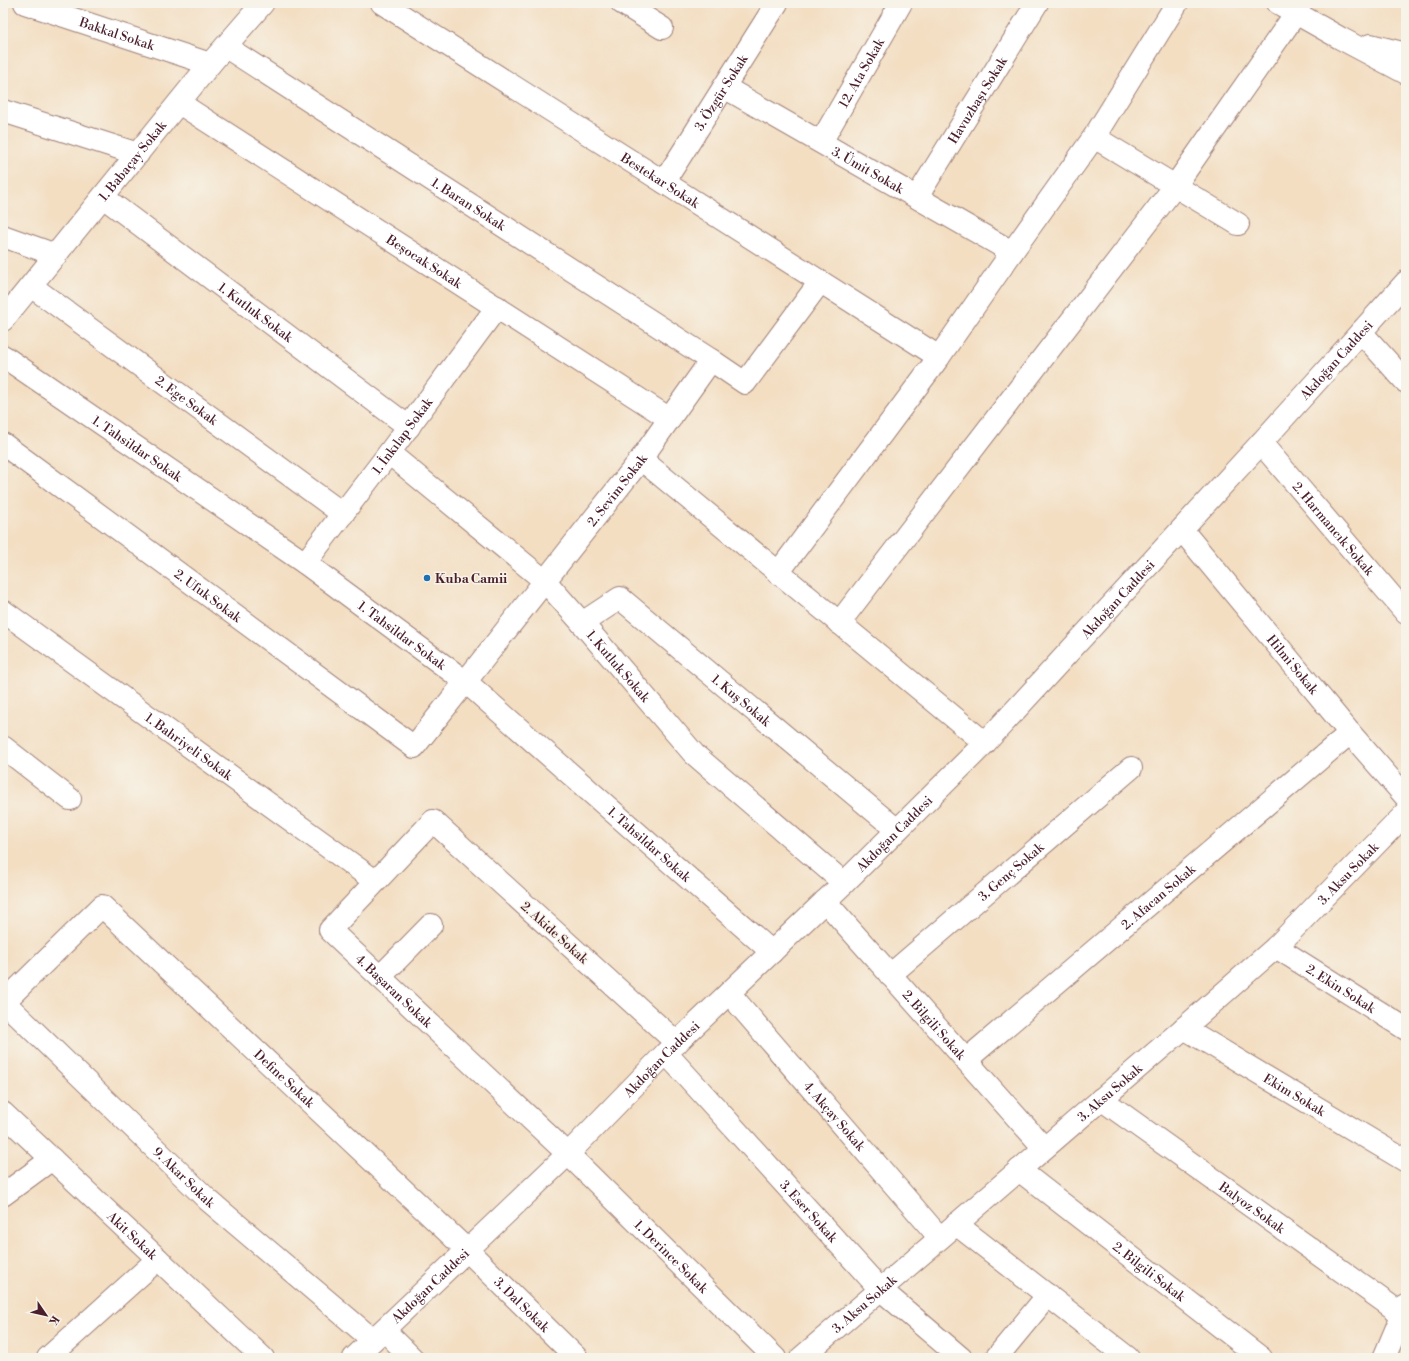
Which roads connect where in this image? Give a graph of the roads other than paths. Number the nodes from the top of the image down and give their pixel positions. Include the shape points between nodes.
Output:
1 (25, 3) edge
2 (263, 3) edge
3 (382, 3) edge
4 (622, 3) edge
5 (777, 3) edge
6 (901, 3) edge
7 (1037, 3) edge
8 (1177, 3) edge
9 (1287, 8) edge
10 (662, 28) dead end
11 (1340, 38) junction
12 (226, 47) junction
13 (1406, 54) edge
14 (210, 64) junction
15 (1406, 73) edge
16 (724, 87) junction
17 (179, 103) junction
18 (3, 111) edge
19 (1094, 137) junction
20 (821, 142) junction
21 (138, 154) junction
22 (664, 182) junction
23 (1175, 186) junction
24 (103, 196) junction
25 (917, 197) junction
26 (1238, 224) dead end
27 (3, 236) edge
28 (1012, 252) junction
29 (56, 255) junction
30 (820, 282) junction
31 (1406, 282) edge
32 (31, 286) junction
33 (497, 307) junction
34 (3, 320) edge
35 (1361, 332) junction
36 (3, 356) edge
37 (939, 357) junction
38 (711, 360) junction
39 (1406, 382) edge
40 (670, 419) junction
41 (409, 427) junction
42 (1261, 443) junction
43 (3, 444) edge
44 (389, 454) junction
45 (641, 460) junction
46 (343, 514) junction
47 (1182, 530) junction
48 (305, 563) junction
49 (778, 573) junction
50 (545, 582) junction
51 (3, 611) edge
52 (1406, 613) edge
53 (582, 623) junction
54 (839, 623) junction
55 (466, 682) junction
56 (1350, 733) junction
57 (985, 744) junction
58 (3, 747) edge
59 (414, 747) joint
60 (1131, 768) dead end
61 (1406, 797) edge
62 (70, 799) dead end
63 (1406, 813) edge
64 (433, 821) joint
65 (897, 830) junction
66 (374, 881) junction
67 (844, 883) junction
68 (825, 901) junction
69 (431, 925) dead end
70 (1276, 947) junction
71 (772, 952) junction
72 (890, 975) junction
73 (380, 977) junction
74 (729, 993) junction
75 (4, 1002) edge
76 (1184, 1028) junction
77 (1406, 1029) edge
78 (672, 1048) junction
79 (966, 1060) junction
80 (1101, 1100) junction
81 (3, 1113) edge
82 (1044, 1148) junction
83 (568, 1154) junction
84 (52, 1159) junction
85 (1406, 1161) edge
86 (1019, 1170) junction
87 (3, 1195) edge
88 (956, 1224) junction
89 (940, 1238) junction
90 (467, 1250) junction
91 (158, 1259) junction
92 (880, 1289) junction
93 (1048, 1295) junction
94 (1405, 1313) edge
95 (378, 1335) junction
96 (48, 1358) edge
97 (263, 1358) edge
98 (354, 1358) edge
99 (412, 1358) edge
100 (578, 1358) edge
101 (775, 1358) edge
102 (801, 1358) edge
103 (961, 1358) edge
104 (996, 1358) edge
105 (1128, 1358) edge
106 (1261, 1358) edge
107 (1384, 1358) edge

1 - 14 street, Bakkal Sokak
2 - 12 street, 1. Babaçay Sokak
3 - 22 street, Bestekar Sokak
4 - 10 street
5 - 16 street, 3. Özgür Sokak
6 - 20 street, 12. Ata Sokak
7 - 25 street, Havuzbaşı Sokak
8 - 19 street
9 - 11 street
9 - 23 street
11 - 13 street
11 - 15 street
12 - 14 street, 1. Babaçay Sokak
12 - 38 street, 1. Baran Sokak
14 - 17 street, 1. Babaçay Sokak
16 - 20 street, 3. Ümit Sokak
16 - 22 street, 3. Özgür Sokak
17 - 21 street, 1. Babaçay Sokak
17 - 33 street, Beşocak Sokak
18 - 21 street
19 - 23 street
19 - 28 street
20 - 25 street, 3. Ümit Sokak
21 - 24 street, 1. Babaçay Sokak
22 - 30 street, Bestekar Sokak
23 - 26 street
23 - 54 street
24 - 29 street, 1. Babaçay Sokak
24 - 41 street, 1. Kutluk Sokak
25 - 28 street, 3. Ümit Sokak
27 - 29 street
28 - 37 street
29 - 32 street, 1. Babaçay Sokak
30 - 37 street, Bestekar Sokak
30 - 38 street via 745,382
31 - 35 street, Akdoğan Caddesi
32 - 34 street, 1. Babaçay Sokak
32 - 46 street, 2. Ege Sokak
33 - 40 street, Beşocak Sokak
33 - 41 street, 1. İnkılap Sokak
35 - 39 street
35 - 42 street, Akdoğan Caddesi
36 - 48 street, 1. Tahsildar Sokak
37 - 49 street
38 - 40 street, 2. Sevim Sokak
40 - 45 street, 2. Sevim Sokak
41 - 44 street, 1. İnkılap Sokak
42 - 47 street, Akdoğan Caddesi
42 - 52 street, 2. Harmancık Sokak
43 - 59 street, 2. Ufuk Sokak
44 - 46 street, 1. İnkılap Sokak
44 - 50 street, 1. Kutluk Sokak
45 - 49 street
45 - 50 street, 2. Sevim Sokak
46 - 48 street, 1. İnkılap Sokak
47 - 56 street, Hilmi Sokak
47 - 57 street, Akdoğan Caddesi
48 - 55 street, 1. Tahsildar Sokak
49 - 54 street
50 - 53 street, 1. Kutluk Sokak
50 - 55 street, 2. Sevim Sokak
51 - 66 street, 1. Bahriyeli Sokak
53 - 65 street, 1. Kuş Sokak via 620,598
53 - 67 street, 1. Kutluk Sokak via 694,754
54 - 57 street
55 - 59 street, 2. Sevim Sokak
55 - 71 street, 1. Tahsildar Sokak
56 - 61 street, Hilmi Sokak
56 - 79 street, 2. Afacan Sokak
57 - 65 street, Akdoğan Caddesi
58 - 62 street
60 - 72 street, 3. Genç Sokak
63 - 70 street, 3. Aksu Sokak
64 - 66 street, 4. Başaran Sokak
64 - 78 street, 2. Akide Sokak
65 - 67 street, Akdoğan Caddesi
66 - 73 street, 4. Başaran Sokak via 330,930
67 - 68 street, Akdoğan Caddesi
68 - 71 street, Akdoğan Caddesi
68 - 72 street, 2. Bilgili Sokak
69 - 73 street
70 - 76 street, 3. Aksu Sokak
70 - 77 street, 2. Ekin Sokak
71 - 74 street, Akdoğan Caddesi
72 - 79 street, 2. Bilgili Sokak
73 - 83 street, 4. Başaran Sokak
74 - 78 street, Akdoğan Caddesi
74 - 89 street, 4. Akçay Sokak
75 - 90 street, Define Sokak via 102,906
75 - 95 street, 9. Akar Sokak via 208,1200
76 - 80 street, 3. Aksu Sokak
76 - 85 street, Ekim Sokak
78 - 83 street, Akdoğan Caddesi
78 - 92 street, 3. Eser Sokak
79 - 82 street, 2. Bilgili Sokak
80 - 82 street, 3. Aksu Sokak
80 - 94 street, Balyoz Sokak
81 - 84 street, Akit Sokak
82 - 86 street, 3. Aksu Sokak
83 - 90 street, Akdoğan Caddesi
83 - 101 street, 1. Derince Sokak
84 - 87 street
84 - 91 street, Akit Sokak
86 - 88 street, 3. Aksu Sokak
86 - 106 street, 2. Bilgili Sokak
88 - 89 street, 3. Aksu Sokak
88 - 93 street
89 - 92 street, 3. Aksu Sokak
90 - 95 street, Akdoğan Caddesi
90 - 100 street, 3. Dal Sokak
91 - 96 street
91 - 97 street, Akit Sokak
92 - 102 street, 3. Aksu Sokak
92 - 103 street, 3. Eser Sokak
93 - 104 street
93 - 105 street
94 - 107 street
95 - 98 street, Akdoğan Caddesi
95 - 99 street, 9. Akar Sokak

